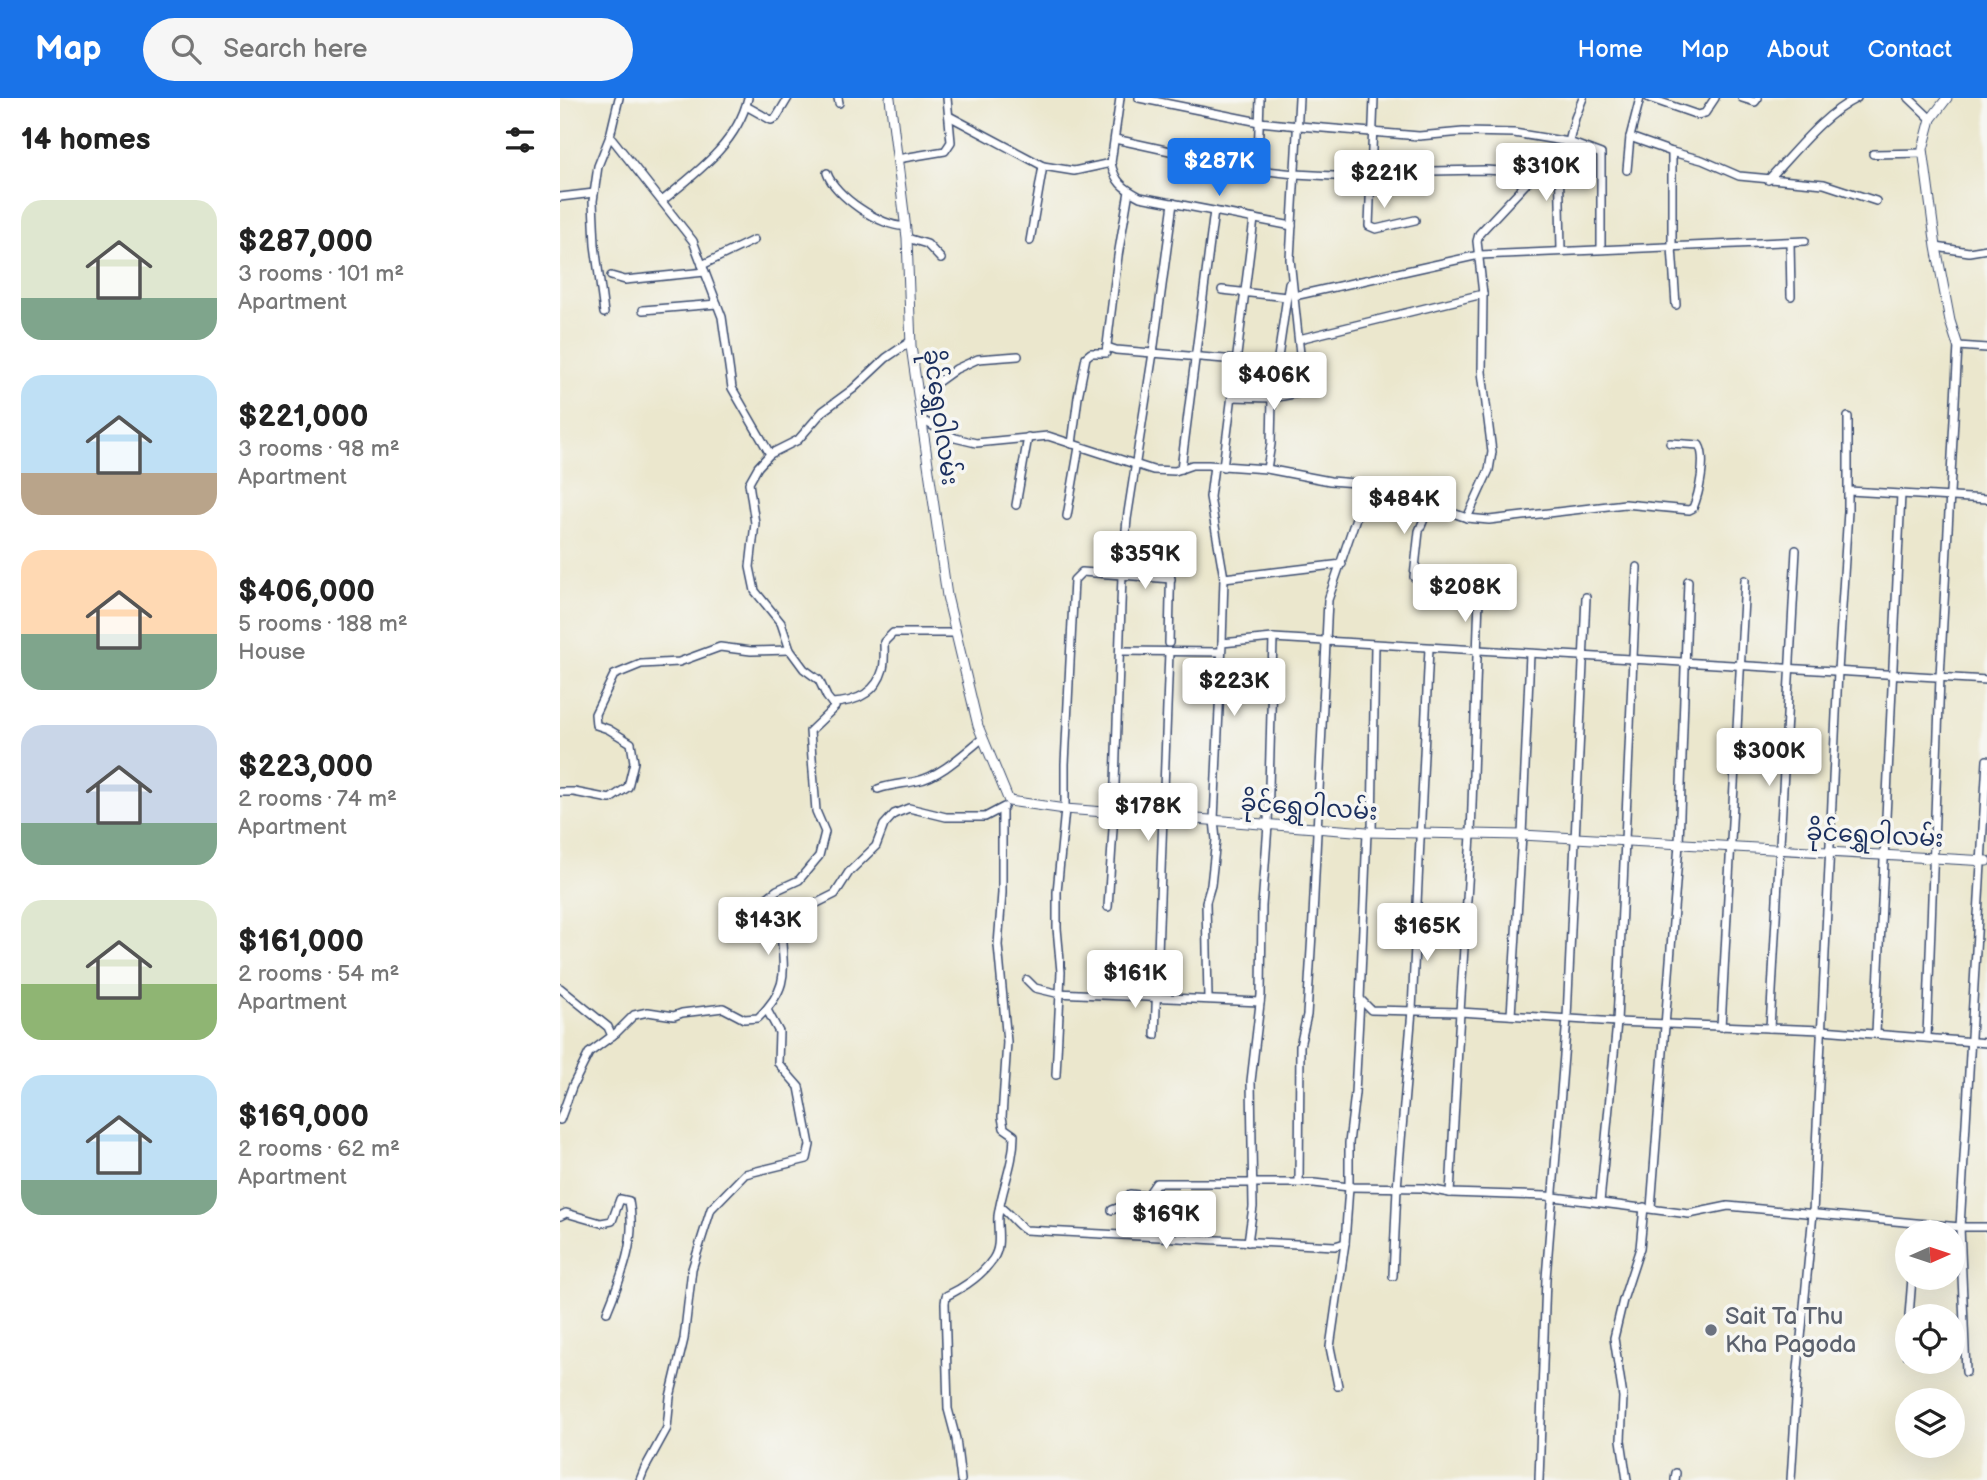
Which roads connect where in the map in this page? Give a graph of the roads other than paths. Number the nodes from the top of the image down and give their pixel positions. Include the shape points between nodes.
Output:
1 (619, 98) edge
2 (788, 98) edge
3 (890, 98) edge
4 (947, 98) edge
5 (1120, 98) edge
6 (1139, 98) edge
7 (1261, 98) edge
8 (1299, 98) edge
9 (1374, 98) edge
10 (1583, 98) edge
11 (1640, 98) edge
12 (1649, 98) edge
13 (1715, 98) edge
14 (1742, 98) edge
15 (1758, 98) edge
16 (1857, 98) edge
17 (1909, 98) edge
18 (1947, 98) edge
19 (747, 102) edge
20 (949, 116) junction
21 (1931, 119) junction
22 (1259, 122) junction
23 (1298, 126) junction
24 (1374, 132) junction
25 (610, 136) junction
26 (1630, 137) junction
27 (1115, 139) junction
28 (1569, 142) junction
29 (1672, 152) junction
30 (1923, 153) junction
31 (1873, 154) dead end
32 (1559, 155) junction
33 (1258, 158) dead end
34 (897, 159) junction
35 (1111, 163) junction
36 (1043, 166) junction
37 (1627, 170) dead end
38 (827, 173) dead end
39 (1536, 173) junction
40 (1295, 174) junction
41 (1371, 178) junction
42 (1768, 180) junction
43 (1129, 191) junction
44 (594, 193) junction
45 (560, 197) edge
46 (662, 201) junction
47 (1876, 201) dead end
48 (1173, 204) junction
49 (1214, 211) junction
50 (1254, 219) junction
51 (1415, 220) dead end
52 (905, 226) junction
53 (1292, 226) junction
54 (907, 238) junction
55 (754, 240) dead end
56 (1030, 241) dead end
57 (1805, 241) dead end
58 (1790, 242) junction
59 (1672, 247) junction
60 (1937, 247) junction
61 (1601, 249) junction
62 (1987, 249) edge
63 (1561, 251) junction
64 (1479, 254) junction
65 (941, 259) dead end
66 (703, 269) junction
67 (611, 276) dead end
68 (1222, 290) dead end
69 (1245, 293) junction
70 (1483, 294) junction
71 (1791, 296) dead end
72 (1290, 297) junction
73 (717, 304) junction
74 (1676, 305) dead end
75 (643, 310) dead end
76 (604, 313) dead end
77 (1298, 339) junction
78 (911, 341) junction
79 (1958, 346) junction
80 (1107, 347) junction
81 (1987, 348) edge
82 (1153, 353) junction
83 (1018, 356) dead end
84 (1196, 357) junction
85 (1237, 360) junction
86 (919, 395) junction
87 (1232, 397) junction
88 (1272, 398) junction
89 (1848, 417) dead end
90 (922, 420) junction
91 (1028, 437) junction
92 (1670, 443) dead end
93 (1076, 446) junction
94 (771, 454) junction
95 (1137, 464) junction
96 (1219, 466) junction
97 (1181, 469) junction
98 (1267, 469) junction
99 (1373, 484) junction
100 (1849, 491) junction
101 (1901, 494) junction
102 (1950, 497) junction
103 (1987, 499) edge
104 (1016, 505) dead end
105 (1430, 505) junction
106 (1067, 516) dead end
107 (1467, 518) junction
108 (1796, 550) dead end
109 (1171, 551) dead end
110 (1342, 564) junction
111 (1637, 567) dead end
112 (1122, 575) junction
113 (1414, 577) dead end
114 (1224, 578) junction
115 (1171, 579) junction
116 (1745, 580) dead end
117 (1688, 582) dead end
118 (1479, 597) dead end
119 (1586, 597) dead end
120 (956, 633) junction
121 (1273, 638) junction
122 (1325, 641) junction
123 (1169, 643) dead end
124 (1374, 645) junction
125 (1221, 648) junction
126 (1429, 648) junction
127 (790, 650) junction
128 (1120, 651) junction
129 (1478, 651) junction
130 (1169, 652) junction
131 (1530, 654) junction
132 (1582, 657) junction
133 (1634, 660) junction
134 (1687, 663) junction
135 (1740, 665) junction
136 (1789, 668) junction
137 (1838, 671) junction
138 (1894, 674) junction
139 (1940, 677) junction
140 (1987, 680) edge
141 (832, 703) junction
142 (983, 738) junction
143 (1987, 760) edge
144 (878, 789) dead end
145 (560, 792) edge
146 (1006, 805) junction
147 (1065, 809) junction
148 (1114, 813) junction
149 (1164, 816) junction
150 (1214, 820) junction
151 (1268, 825) junction
152 (1317, 827) junction
153 (1369, 832) junction
154 (1421, 832) junction
155 (1471, 835) junction
156 (1522, 835) junction
157 (1574, 839) junction
158 (1624, 842) junction
159 (1679, 844) junction
160 (1730, 846) junction
161 (1779, 849) junction
162 (1830, 851) junction
163 (1884, 854) junction
164 (1933, 857) junction
165 (1984, 861) edge
166 (1108, 907) dead end
167 (779, 928) junction
168 (1027, 980) dead end
169 (560, 988) edge
170 (1059, 993) junction
171 (1156, 997) junction
172 (1208, 998) junction
173 (1360, 999) junction
174 (1260, 1002) junction
175 (767, 1010) junction
176 (1412, 1010) junction
177 (1460, 1012) junction
178 (1511, 1015) junction
179 (1567, 1018) junction
180 (1617, 1022) junction
181 (1666, 1024) junction
182 (1721, 1027) junction
183 (1770, 1028) junction
184 (1822, 1030) junction
185 (1876, 1033) junction
186 (1155, 1035) dead end
187 (612, 1036) junction
188 (1927, 1038) junction
189 (1971, 1043) junction
190 (1987, 1043) edge
191 (1056, 1075) dead end
192 (560, 1120) edge
193 (1252, 1182) junction
194 (1299, 1183) junction
195 (1349, 1187) junction
196 (1397, 1188) junction
197 (1450, 1193) junction
198 (1552, 1197) junction
199 (1600, 1202) junction
200 (1000, 1207) junction
201 (1647, 1207) junction
202 (1112, 1210) dead end
203 (1813, 1213) junction
204 (560, 1216) edge
205 (1960, 1220) edge
206 (1895, 1221) edge
207 (1965, 1227) edge
208 (1987, 1227) edge
209 (1248, 1242) junction
210 (1345, 1243) junction
211 (1393, 1276) dead end
212 (1963, 1290) edge
213 (607, 1312) dead end
214 (1966, 1372) dead end
215 (1338, 1386) dead end
216 (640, 1480) edge
217 (961, 1480) edge
218 (1539, 1480) edge
219 (1627, 1480) edge
220 (1791, 1480) edge

1 - 25 street
2 - 19 street via 771,120
3 - 34 street, ခိုင်ရွှေဝါလမ်း
4 - 20 street
5 - 27 street
6 - 22 street
7 - 22 street
8 - 23 street
9 - 24 street
10 - 28 street
11 - 26 street
12 - 13 street via 1698,115 1705,113
14 - 15 street via 1755,102
16 - 42 street via 1822,124
17 - 21 street
18 - 21 street
19 - 46 street via 714,157
20 - 34 street via 951,142 947,150
20 - 36 street
21 - 30 street
22 - 23 street
22 - 33 street
23 - 24 street
23 - 40 street
24 - 28 street via 1419,136 1514,133
24 - 41 street
25 - 44 street
25 - 46 street
26 - 29 street
26 - 37 street
27 - 35 street
27 - 40 street
28 - 32 street
28 - 61 street via 1601,154
29 - 42 street via 1739,176
29 - 59 street
30 - 31 street
30 - 60 street
32 - 39 street
32 - 63 street
34 - 52 street, ခိုင်ရွှေဝါလမ်း
35 - 36 street via 1074,171
35 - 43 street via 1121,187
36 - 56 street
38 - 52 street via 832,184 874,219
39 - 41 street via 1432,171
39 - 64 street via 1479,234
40 - 41 street
40 - 53 street
41 - 51 street via 1371,228
42 - 47 street via 1824,184
43 - 48 street
43 - 80 street
44 - 45 street
44 - 76 street
46 - 66 street via 693,241
48 - 49 street
48 - 82 street
49 - 50 street
49 - 84 street
50 - 53 street
50 - 69 street
52 - 54 street, ခိုင်ရွှေဝါလမ်း
53 - 72 street
54 - 65 street via 927,244
54 - 78 street, ခိုင်ရွှေဝါလမ်း
55 - 66 street
57 - 58 street
58 - 59 street
58 - 71 street
59 - 61 street
59 - 74 street
60 - 62 street via 1969,252
60 - 79 street
61 - 63 street
63 - 64 street
64 - 70 street
64 - 72 street
66 - 67 street via 625,279
66 - 73 street
68 - 69 street
69 - 72 street
69 - 85 street
70 - 77 street
70 - 107 street via 1482,372 1492,452 1489,470
72 - 77 street
72 - 88 street
73 - 75 street
73 - 94 street via 732,388
77 - 88 street via 1304,392
78 - 86 street, ခိုင်ရွှေဝါလမ်း
78 - 94 street via 823,411 798,440
79 - 81 street
79 - 102 street
80 - 82 street
80 - 93 street via 1106,353 1086,357
82 - 84 street
82 - 95 street
83 - 86 street via 978,359
84 - 85 street
84 - 97 street
85 - 87 street
86 - 90 street, ခိုင်ရွှေဝါလမ်း
87 - 88 street
87 - 96 street
88 - 98 street
89 - 100 street
90 - 91 street via 954,438 976,443
90 - 120 street, ခိုင်ရွှေဝါလမ်း
91 - 93 street via 1048,436
91 - 104 street
92 - 107 street via 1699,445 1702,450 1700,487 1693,509 1625,504 1489,520
93 - 95 street
93 - 106 street
94 - 127 street via 748,483 755,523 750,567 755,591 781,623
95 - 97 street via 1153,470
95 - 112 street
96 - 97 street
96 - 98 street
96 - 114 street via 1210,497
98 - 99 street
99 - 105 street via 1393,486
99 - 110 street via 1359,509
100 - 101 street
100 - 137 street
101 - 102 street
101 - 138 street
102 - 103 street
102 - 139 street
105 - 107 street
105 - 113 street via 1419,531
108 - 136 street
109 - 115 street
110 - 114 street
110 - 122 street via 1328,600
111 - 133 street
112 - 115 street
112 - 128 street
112 - 147 street via 1082,572 1074,580
114 - 125 street
115 - 123 street
116 - 135 street
117 - 134 street
118 - 129 street
119 - 132 street
120 - 141 street via 893,633 884,642 883,669 874,687 852,702
120 - 142 street, ခိုင်ရွှေဝါလမ်း
121 - 122 street
121 - 125 street
121 - 151 street
122 - 124 street
122 - 152 street
124 - 126 street
124 - 153 street
125 - 130 street
125 - 150 street
126 - 129 street
126 - 154 street
127 - 141 street via 819,680
127 - 145 street via 720,647 679,662 641,664 614,675 595,714 596,725 631,743 634,762 628,787 610,799
128 - 130 street
128 - 148 street
129 - 131 street
129 - 155 street
130 - 149 street
131 - 132 street
131 - 156 street
132 - 133 street
132 - 157 street
133 - 134 street
133 - 158 street
134 - 135 street
134 - 159 street
135 - 136 street
135 - 160 street
136 - 137 street
136 - 161 street
137 - 138 street
137 - 162 street
138 - 139 street
138 - 163 street
139 - 140 street
139 - 164 street
141 - 167 street via 835,707 810,731 816,811 825,832 819,856 799,880 764,900 758,919 765,929
142 - 144 street via 919,781
142 - 146 street, ခိုင်ရွှေဝါလမ်း
143 - 165 street
146 - 147 street, ခိုင်ရွှေဝါလမ်း
146 - 167 street via 985,817 961,818 909,808 894,814 876,846 849,872 835,894 791,916
146 - 200 street via 998,945 1007,1042 1002,1117 1004,1128 1014,1135 1014,1155
147 - 148 street, ခိုင်ရွှေဝါလမ်း
147 - 170 street via 1057,892
148 - 149 street, ခိုင်ရွှေဝါလမ်း
148 - 166 street
149 - 150 street, ခိုင်ရွှေဝါလမ်း
149 - 171 street
150 - 151 street, ခိုင်ရွှေဝါလမ်း
150 - 172 street via 1216,840 1206,902
151 - 152 street, ခိုင်ရွှေဝါလမ်း
151 - 174 street
152 - 153 street, ခိုင်ရွှေဝါလမ်း
152 - 194 street via 1307,1004 1300,1046
153 - 154 street, ခိုင်ရွှေဝါလမ်း
153 - 173 street
154 - 155 street, ခိုင်ရွှေဝါလမ်း
154 - 176 street
155 - 156 street, ခိုင်ရွှေဝါလမ်း
155 - 177 street
156 - 157 street, ခိုင်ရွှေဝါလမ်း
156 - 178 street
157 - 158 street, ခိုင်ရွှေဝါလမ်း
157 - 179 street
158 - 159 street, ခိုင်ရွှေဝါလမ်း
158 - 180 street
159 - 160 street, ခိုင်ရွှေဝါလမ်း
159 - 181 street
160 - 161 street, ခိုင်ရွှေဝါလမ်း
160 - 182 street
161 - 162 street, ခိုင်ရွှေဝါလမ်း
161 - 183 street
162 - 163 street, ခိုင်ရွှေဝါလမ်း
162 - 184 street
163 - 164 street, ခိုင်ရွှေဝါလမ်း
163 - 185 street
164 - 165 street, ခိုင်ရွှေဝါလမ်း
164 - 188 street
165 - 189 street
167 - 175 street via 784,983
168 - 170 street via 1035,988
169 - 187 street via 608,1027
170 - 171 street
170 - 191 street
171 - 172 street
171 - 186 street
172 - 174 street
173 - 176 street via 1371,1010
173 - 195 street
174 - 193 street via 1251,1081
175 - 187 street via 758,1018 744,1019 723,1008 674,1016 648,1012 634,1015
175 - 216 street via 779,1032 778,1063 799,1087 810,1145 807,1158 746,1174 711,1209 692,1269 667,1428
176 - 177 street
176 - 196 street
177 - 178 street
177 - 197 street
178 - 179 street
179 - 180 street
179 - 198 street
180 - 181 street
180 - 199 street
181 - 182 street
181 - 201 street
182 - 183 street
183 - 184 street
184 - 185 street
184 - 203 street
185 - 188 street
187 - 192 street via 589,1053
188 - 189 street
189 - 190 street
189 - 205 street
193 - 194 street
193 - 202 street via 1160,1183 1147,1196 1130,1194
193 - 209 street
194 - 195 street
195 - 196 street
195 - 210 street
196 - 197 street
196 - 211 street
197 - 198 street
198 - 199 street
198 - 218 street
199 - 201 street
200 - 209 street via 1025,1230
200 - 217 street via 995,1257 963,1288 946,1296 948,1409
201 - 203 street via 1689,1214 1728,1206
201 - 219 street via 1614,1338 1623,1397 1621,1440
203 - 206 street
203 - 220 street
204 - 213 street via 566,1213 601,1223 612,1221 620,1199 629,1201 633,1221 625,1267
207 - 208 street
209 - 210 street
210 - 215 street via 1331,1346
212 - 214 street

